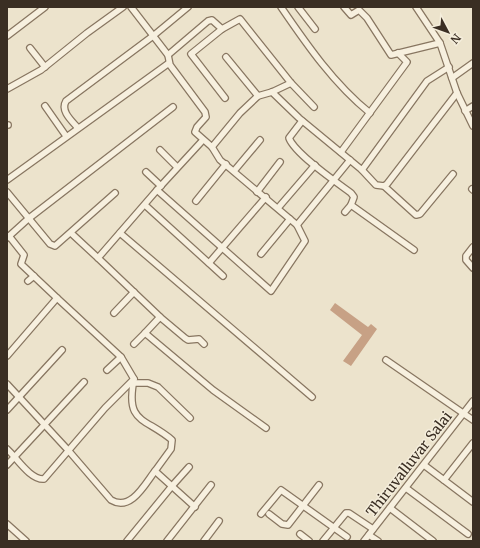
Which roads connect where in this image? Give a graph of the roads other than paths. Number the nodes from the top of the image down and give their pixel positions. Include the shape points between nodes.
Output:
1 (45, 7) edge
2 (123, 7) edge
3 (131, 7) edge
4 (188, 7) edge
5 (282, 7) edge
6 (298, 7) edge
7 (344, 7) edge
8 (416, 7) edge
9 (222, 29) junction
10 (315, 29) dead end
11 (7, 36) edge
12 (153, 36) junction
13 (440, 43) junction
14 (30, 48) dead end
15 (398, 53) junction
16 (168, 55) junction
17 (226, 57) dead end
18 (169, 63) junction
19 (473, 63) edge
20 (45, 67) junction
21 (449, 67) junction
22 (452, 78) junction
23 (291, 83) junction
24 (7, 89) edge
25 (272, 92) junction
26 (457, 93) junction
27 (258, 96) junction
28 (225, 98) dead end
29 (45, 106) dead end
30 (473, 106) edge
31 (173, 107) dead end
32 (314, 107) dead end
33 (465, 111) junction
34 (370, 113) junction
35 (302, 121) junction
36 (473, 126) edge
37 (78, 128) junction
38 (66, 136) junction
39 (203, 140) junction
40 (260, 140) dead end
41 (212, 147) junction
42 (160, 150) dead end
43 (340, 152) junction
44 (350, 160) junction
45 (280, 162) dead end
46 (226, 164) junction
47 (315, 165) junction
48 (177, 167) junction
49 (234, 170) junction
50 (362, 170) junction
51 (146, 172) dead end
52 (452, 174) dead end
53 (7, 180) edge
54 (334, 180) junction
55 (384, 186) junction
56 (159, 188) junction
57 (7, 192) edge
58 (257, 192) junction
59 (115, 194) dead end
60 (266, 197) junction
61 (196, 201) dead end
62 (145, 205) junction
63 (351, 205) junction
64 (278, 208) junction
65 (345, 212) dead end
66 (28, 219) junction
67 (290, 219) junction
68 (297, 225) junction
69 (71, 233) junction
70 (120, 233) junction
71 (8, 237) edge
72 (473, 247) edge
73 (222, 248) junction
74 (414, 250) dead end
75 (261, 254) dead end
76 (98, 258) junction
77 (209, 263) junction
78 (473, 268) edge
79 (34, 276) junction
80 (222, 276) dead end
81 (28, 282) dead end
82 (134, 292) junction
83 (57, 298) junction
84 (114, 313) dead end
85 (160, 317) junction
86 (145, 333) junction
87 (134, 344) dead end
88 (204, 344) dead end
89 (62, 350) dead end
90 (7, 356) edge
91 (121, 357) junction
92 (386, 360) dead end
93 (107, 370) dead end
94 (134, 381) junction
95 (84, 382) dead end
96 (7, 384) edge
97 (312, 397) dead end
98 (19, 398) junction
99 (473, 401) edge
100 (7, 410) edge
101 (463, 414) junction
102 (190, 418) dead end
103 (473, 420) edge
104 (44, 423) junction
105 (266, 428) dead end
106 (473, 443) edge
107 (7, 448) edge
108 (68, 450) junction
109 (15, 456) junction
110 (7, 465) edge
111 (424, 465) junction
112 (190, 467) dead end
113 (155, 470) junction
114 (444, 480) junction
115 (318, 485) dead end
116 (172, 486) junction
117 (211, 486) dead end
118 (406, 488) junction
119 (472, 499) edge
120 (303, 505) junction
121 (194, 507) junction
122 (390, 508) junction
123 (261, 514) dead end
124 (269, 514) dead end
125 (219, 521) dead end
126 (7, 524) edge
127 (334, 527) junction
128 (374, 529) junction
129 (300, 534) dead end
130 (369, 534) junction
131 (468, 534) dead end
132 (347, 536) dead end
133 (26, 541) edge
134 (127, 541) edge
135 (167, 541) edge
136 (204, 541) edge
137 (309, 541) edge
138 (323, 541) edge
139 (364, 541) edge
140 (378, 541) edge
141 (433, 541) edge

1 - 11 street
2 - 20 street
3 - 12 street
4 - 12 street
5 - 34 street via 324,66
6 - 10 street
7 - 15 street via 351,15 360,10 391,55
8 - 13 street
9 - 16 street via 212,20
9 - 23 street via 240,19
9 - 28 street via 190,54
12 - 16 street
12 - 37 street via 66,101 63,105 64,110
13 - 15 street
13 - 21 street
14 - 20 street
15 - 34 street via 406,62
16 - 18 street
17 - 27 street
18 - 37 street
18 - 39 street via 206,115 195,130
19 - 22 street
20 - 24 street
21 - 22 street
21 - 50 street via 427,81
22 - 26 street
23 - 25 street
23 - 32 street
25 - 27 street
25 - 35 street
26 - 33 street
26 - 55 street
27 - 41 street
29 - 38 street
30 - 33 street
31 - 66 street
33 - 36 street
34 - 43 street
35 - 43 street
35 - 47 street via 289,138 302,155
37 - 38 street
38 - 53 street
39 - 41 street
39 - 48 street
40 - 49 street
41 - 46 street via 220,160
42 - 48 street
43 - 44 street
44 - 50 street
44 - 54 street
45 - 58 street
46 - 49 street
46 - 61 street
47 - 54 street
47 - 64 street
48 - 56 street
49 - 58 street
50 - 55 street via 376,185
51 - 56 street
52 - 55 street via 420,214 416,215
54 - 63 street via 351,193 354,198
54 - 68 street
56 - 62 street
56 - 73 street
57 - 66 street
58 - 60 street
59 - 69 street
60 - 64 street
60 - 73 street
62 - 70 street
62 - 77 street
63 - 65 street
63 - 74 street
64 - 67 street
66 - 69 street via 52,246
66 - 71 street
67 - 68 street
67 - 75 street
68 - 73 street via 305,241 271,291
69 - 76 street
70 - 76 street
70 - 97 street
71 - 79 street via 24,255 21,264
72 - 78 street via 466,260
73 - 77 street
76 - 82 street
77 - 80 street
79 - 81 street
79 - 83 street
82 - 84 street
82 - 85 street
83 - 90 street
83 - 91 street
85 - 86 street
85 - 88 street via 188,340 198,339
86 - 87 street
86 - 105 street via 207,386
89 - 98 street
91 - 93 street
91 - 94 street
92 - 101 street
94 - 102 street via 158,387
94 - 108 street via 105,408
94 - 113 street via 132,407 136,415 172,440 171,449
95 - 104 street
96 - 98 street
98 - 100 street
98 - 104 street
99 - 101 street, Thiruvalluvar Salai
101 - 103 street
101 - 111 street, Thiruvalluvar Salai
104 - 108 street
104 - 109 street
106 - 114 street
107 - 109 street
108 - 109 street via 44,479 32,475
108 - 113 street via 111,500 118,504 133,499
109 - 110 street
111 - 114 street
111 - 118 street, Thiruvalluvar Salai
112 - 116 street
113 - 116 street
114 - 119 street
115 - 120 street
116 - 121 street
116 - 134 street
117 - 121 street
118 - 122 street, Thiruvalluvar Salai
118 - 131 street
120 - 123 street via 281,490
120 - 124 street via 288,525 282,524
120 - 127 street
121 - 135 street
122 - 128 street, Thiruvalluvar Salai
122 - 141 street
125 - 136 street
126 - 133 street
127 - 128 street via 342,515 350,513
127 - 132 street
127 - 138 street
128 - 130 street, Thiruvalluvar Salai
129 - 137 street
130 - 139 street, Thiruvalluvar Salai
130 - 140 street

